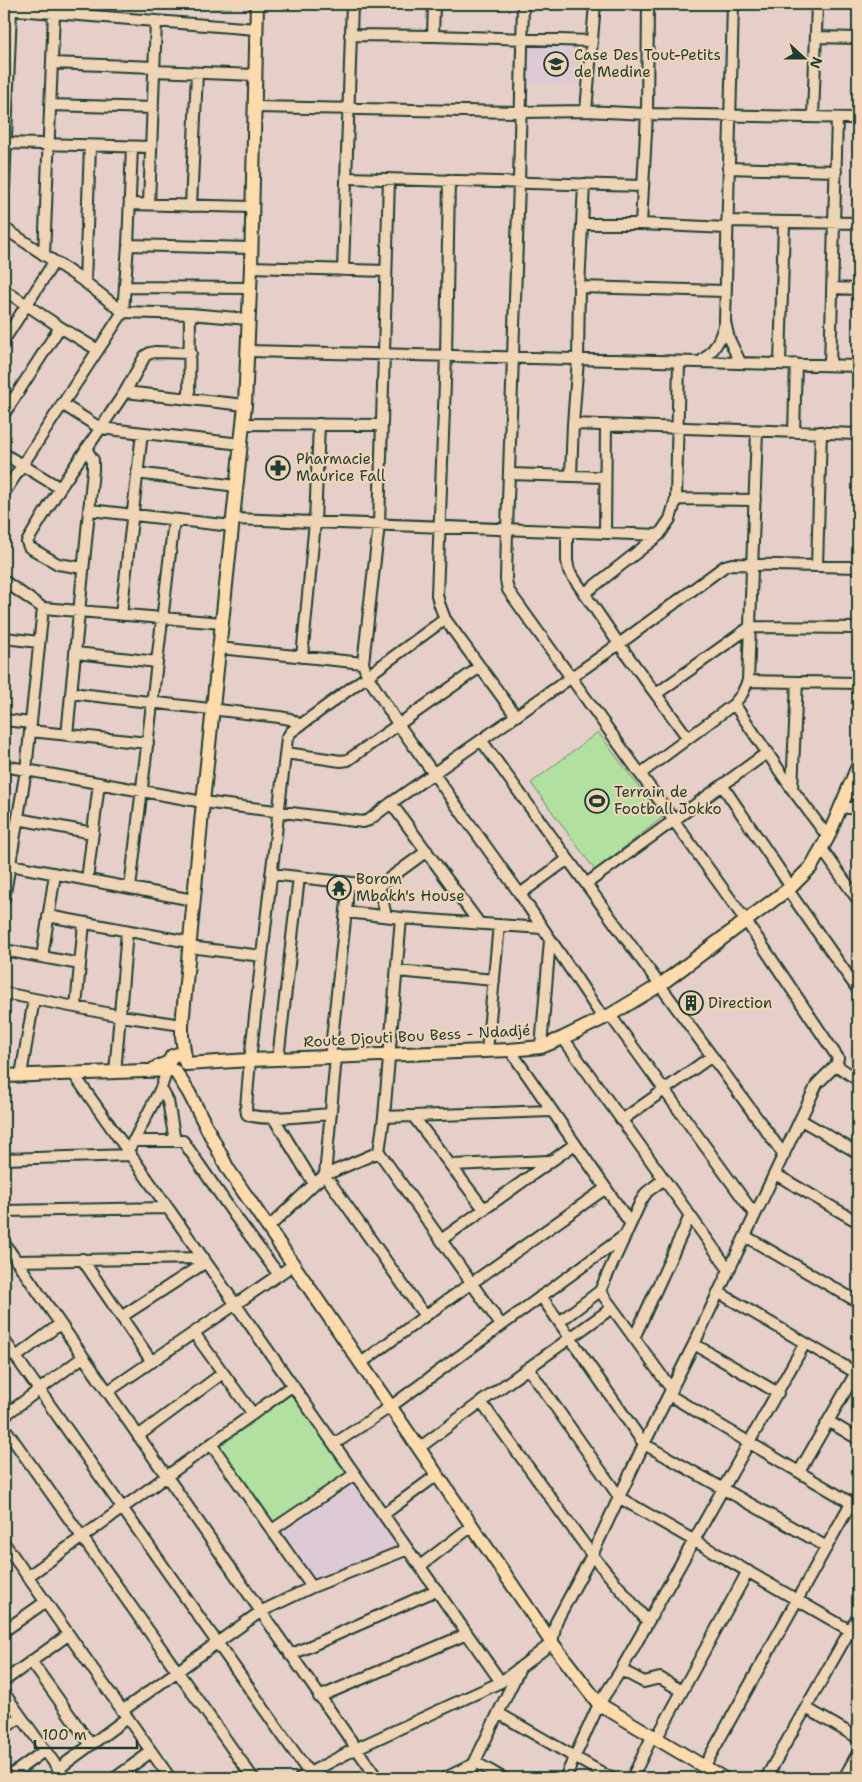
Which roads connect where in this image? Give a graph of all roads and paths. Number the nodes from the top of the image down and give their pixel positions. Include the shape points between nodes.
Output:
1 (257, 4) edge
2 (352, 4) edge
3 (434, 4) edge
4 (523, 4) edge
5 (595, 4) edge
6 (648, 4) edge
7 (733, 4) edge
8 (817, 4) edge
9 (7, 9) edge
10 (54, 13) junction
11 (156, 21) junction
12 (256, 29) junction
13 (350, 35) junction
14 (433, 36) junction
15 (816, 37) junction
16 (522, 38) junction
17 (858, 38) edge
18 (592, 41) junction
19 (52, 63) junction
20 (154, 69) junction
21 (197, 73) junction
22 (255, 75) junction
23 (50, 105) junction
24 (255, 107) junction
25 (153, 108) junction
26 (348, 108) junction
27 (586, 111) junction
28 (521, 112) junction
29 (647, 114) junction
30 (730, 116) junction
31 (813, 117) junction
32 (837, 118) junction
33 (858, 118) edge
34 (5, 143) edge
35 (48, 144) junction
36 (90, 146) junction
37 (132, 147) junction
38 (151, 147) junction
39 (728, 168) junction
40 (836, 171) junction
41 (346, 178) junction
42 (389, 179) junction
43 (449, 180) junction
44 (519, 182) junction
45 (584, 184) junction
46 (4, 185) edge
47 (643, 186) junction
48 (130, 204) junction
49 (149, 204) junction
50 (192, 206) junction
51 (252, 207) junction
52 (784, 222) junction
53 (834, 223) junction
54 (858, 223) edge
55 (582, 224) junction
56 (641, 224) junction
57 (727, 224) junction
58 (4, 228) edge
59 (128, 244) junction
60 (251, 248) junction
61 (44, 255) junction
62 (54, 262) junction
63 (251, 267) junction
64 (343, 270) junction
65 (386, 271) junction
66 (84, 282) junction
67 (125, 287) junction
68 (579, 287) junction
69 (250, 288) junction
70 (832, 288) junction
71 (858, 289) edge
72 (4, 290) edge
73 (725, 291) junction
74 (27, 305) junction
75 (123, 312) junction
76 (190, 314) junction
77 (248, 319) junction
78 (725, 322) junction
79 (60, 327) junction
80 (4, 340) edge
81 (98, 350) junction
82 (248, 351) junction
83 (191, 353) junction
84 (383, 355) junction
85 (446, 356) junction
86 (513, 358) junction
87 (578, 359) junction
88 (679, 362) junction
89 (700, 362) junction
90 (740, 362) junction
91 (780, 364) junction
92 (796, 364) junction
93 (830, 365) junction
94 (858, 366) edge
95 (125, 392) junction
96 (189, 399) junction
97 (62, 404) junction
98 (245, 404) junction
99 (4, 414) edge
100 (243, 424) junction
101 (319, 424) junction
102 (572, 424) junction
103 (382, 425) junction
104 (606, 425) junction
105 (677, 427) junction
106 (100, 428) junction
107 (757, 431) junction
108 (142, 432) junction
109 (794, 432) junction
110 (821, 432) junction
111 (858, 434) edge
112 (241, 444) junction
113 (86, 448) junction
114 (4, 454) edge
115 (22, 465) junction
116 (137, 473) junction
117 (509, 474) junction
118 (570, 475) junction
119 (605, 476) junction
120 (236, 486) junction
121 (60, 488) junction
122 (4, 493) edge
123 (676, 499) junction
124 (754, 500) junction
125 (90, 510) junction
126 (132, 515) junction
127 (174, 520) junction
128 (232, 522) junction
129 (315, 522) junction
130 (379, 525) junction
131 (440, 528) junction
132 (506, 529) junction
133 (566, 532) junction
134 (605, 533) junction
135 (659, 535) junction
136 (752, 565) junction
137 (817, 566) junction
138 (858, 567) edge
139 (82, 568) junction
140 (4, 581) edge
141 (584, 594) junction
142 (43, 608) junction
143 (79, 611) junction
144 (121, 615) junction
145 (163, 618) junction
146 (445, 619) junction
147 (222, 623) junction
148 (750, 627) junction
149 (858, 628) edge
150 (4, 638) edge
151 (39, 642) junction
152 (619, 644) junction
153 (219, 648) junction
154 (76, 653) junction
155 (302, 657) junction
156 (157, 662) junction
157 (363, 663) junction
158 (480, 667) junction
159 (367, 675) junction
160 (571, 678) junction
161 (748, 681) junction
162 (797, 682) junction
163 (858, 683) edge
164 (71, 693) junction
165 (656, 694) junction
166 (153, 702) junction
167 (734, 704) junction
168 (212, 710) junction
169 (516, 716) junction
170 (4, 720) edge
171 (398, 724) junction
172 (300, 725) junction
173 (31, 727) junction
174 (67, 735) junction
175 (688, 738) junction
176 (481, 740) junction
177 (148, 743) junction
178 (768, 752) junction
179 (286, 753) junction
180 (4, 766) edge
181 (858, 766) edge
182 (26, 770) junction
183 (434, 774) junction
184 (640, 774) junction
185 (99, 783) junction
186 (722, 786) junction
187 (792, 789) junction
188 (142, 791) junction
189 (203, 802) junction
190 (391, 803) junction
191 (841, 807) junction
192 (858, 809) edge
193 (279, 812) junction
194 (18, 819) junction
195 (673, 821) junction
196 (93, 833) junction
197 (828, 837) junction
198 (822, 849) junction
199 (427, 851) junction
200 (568, 859) junction
201 (7, 864) edge
202 (55, 874) junction
203 (271, 874) junction
204 (299, 877) junction
205 (87, 880) junction
206 (349, 883) junction
207 (586, 884) junction
208 (379, 886) junction
209 (130, 888) junction
210 (789, 888) junction
211 (520, 894) junction
212 (4, 899) edge
213 (193, 900) junction
214 (858, 900) edge
215 (346, 912) junction
216 (48, 916) junction
217 (386, 916) junction
218 (401, 918) junction
219 (746, 921) junction
220 (84, 923) junction
221 (479, 923) junction
222 (499, 925) junction
223 (542, 928) junction
224 (127, 930) junction
225 (550, 940) junction
226 (189, 944) junction
227 (4, 950) edge
228 (262, 956) junction
229 (42, 957) junction
230 (80, 964) junction
231 (397, 971) junction
232 (494, 980) junction
233 (660, 985) junction
234 (858, 990) edge
235 (4, 993) edge
236 (34, 999) junction
237 (76, 1007) junction
238 (120, 1016) junction
239 (607, 1016) junction
240 (182, 1031) junction
241 (563, 1038) junction
242 (541, 1047) junction
243 (510, 1050) junction
244 (487, 1052) junction
245 (389, 1055) junction
246 (712, 1056) junction
247 (333, 1057) junction
248 (278, 1059) junction
249 (250, 1060) junction
250 (836, 1064) junction
251 (177, 1065) junction
252 (73, 1073) junction
253 (115, 1073) junction
254 (21, 1075) junction
255 (4, 1076) edge
256 (858, 1080) edge
257 (162, 1088) junction
258 (664, 1090) junction
259 (551, 1111) junction
260 (331, 1114) junction
261 (412, 1116) junction
262 (273, 1117) junction
263 (384, 1117) junction
264 (622, 1120) junction
265 (801, 1120) junction
266 (175, 1141) junction
267 (575, 1144) junction
268 (131, 1149) junction
269 (379, 1152) junction
270 (858, 1153) edge
271 (784, 1155) junction
272 (4, 1159) edge
273 (550, 1161) junction
274 (452, 1165) junction
275 (775, 1174) junction
276 (325, 1175) junction
277 (664, 1179) junction
278 (314, 1184) junction
279 (606, 1188) junction
280 (168, 1208) junction
281 (484, 1209) junction
282 (4, 1211) edge
283 (755, 1215) junction
284 (690, 1216) junction
285 (858, 1222) edge
286 (630, 1223) junction
287 (268, 1228) junction
288 (624, 1236) junction
289 (745, 1236) junction
290 (441, 1240) junction
291 (5, 1247) edge
292 (82, 1260) junction
293 (205, 1260) junction
294 (16, 1261) junction
295 (294, 1265) junction
296 (729, 1270) junction
297 (279, 1275) junction
298 (471, 1283) junction
299 (600, 1291) junction
300 (718, 1292) junction
301 (541, 1296) junction
302 (858, 1302) edge
303 (236, 1304) junction
304 (612, 1308) junction
305 (425, 1316) junction
306 (121, 1317) junction
307 (559, 1322) junction
308 (60, 1324) junction
309 (501, 1325) junction
310 (194, 1333) junction
311 (570, 1338) junction
312 (634, 1338) junction
313 (4, 1340) edge
314 (694, 1344) junction
315 (805, 1344) junction
316 (16, 1357) junction
317 (83, 1357) junction
318 (152, 1362) junction
319 (361, 1363) junction
320 (528, 1368) junction
321 (857, 1372) edge
322 (224, 1373) junction
323 (293, 1385) junction
324 (39, 1390) junction
325 (108, 1392) junction
326 (778, 1392) junction
327 (670, 1393) junction
328 (481, 1402) junction
329 (390, 1407) junction
330 (253, 1414) junction
331 (4, 1416) edge
332 (828, 1422) junction
333 (4, 1426) edge
334 (138, 1436) junction
335 (858, 1439) edge
336 (749, 1443) junction
337 (211, 1444) junction
338 (334, 1444) junction
339 (644, 1444) junction
340 (419, 1448) junction
341 (799, 1472) junction
342 (355, 1474) junction
343 (437, 1475) junction
344 (166, 1477) junction
345 (724, 1488) junction
346 (620, 1498) junction
347 (855, 1505) edge
348 (122, 1508) junction
349 (384, 1514) junction
350 (472, 1526) junction
351 (272, 1530) junction
352 (82, 1537) junction
353 (694, 1540) junction
354 (4, 1543) edge
355 (827, 1547) junction
356 (408, 1549) junction
357 (592, 1555) junction
358 (420, 1566) junction
359 (748, 1571) junction
360 (27, 1577) junction
361 (312, 1587) junction
362 (437, 1590) junction
363 (798, 1600) junction
364 (45, 1602) junction
365 (260, 1612) junction
366 (858, 1616) edge
367 (648, 1622) junction
368 (4, 1631) edge
369 (854, 1633) edge
370 (467, 1634) junction
371 (68, 1635) junction
372 (552, 1643) junction
373 (218, 1644) junction
374 (290, 1655) junction
375 (31, 1661) junction
376 (519, 1669) junction
377 (621, 1670) junction
378 (178, 1672) junction
379 (4, 1681) edge
380 (501, 1682) junction
381 (682, 1691) junction
382 (4, 1693) edge
383 (319, 1697) junction
384 (599, 1704) junction
385 (806, 1708) junction
386 (498, 1713) junction
387 (125, 1714) junction
388 (20, 1717) junction
389 (4, 1729) edge
390 (654, 1738) junction
391 (858, 1738) edge
392 (91, 1745) junction
393 (355, 1749) junction
394 (44, 1751) junction
395 (151, 1752) junction
396 (858, 1753) edge
397 (574, 1757) junction
398 (474, 1763) junction
399 (704, 1767) junction
400 (58, 1769) junction
401 (304, 1776) edge
402 (7, 1778) edge
403 (65, 1778) edge
404 (115, 1778) edge
405 (170, 1778) edge
406 (253, 1778) edge
407 (377, 1778) edge
408 (445, 1778) edge
409 (467, 1778) edge
410 (504, 1778) edge
411 (564, 1778) edge
412 (611, 1778) edge
413 (632, 1778) edge
414 (723, 1778) edge
415 (766, 1778) edge
416 (844, 1778) edge

1 - 12 main road
2 - 13 street
3 - 14 street
4 - 16 street
5 - 18 street
6 - 29 street
7 - 30 street
8 - 15 street
9 - 10 street
9 - 34 street
10 - 11 street
10 - 19 street
11 - 12 street
11 - 20 street
12 - 22 main road
13 - 14 street
13 - 26 street
14 - 16 street
15 - 17 street
15 - 31 street
16 - 18 street
16 - 28 street
18 - 27 street
19 - 20 street
19 - 23 street
20 - 21 street
20 - 25 street
21 - 22 street
21 - 50 street
22 - 24 main road
23 - 25 street
23 - 35 street
24 - 26 street
24 - 51 main road
25 - 38 street
26 - 28 street
26 - 41 street
27 - 28 street
27 - 29 street
28 - 44 street
29 - 30 street
29 - 47 street
30 - 31 street
30 - 39 street
31 - 32 street
32 - 33 street
32 - 40 street
34 - 35 street
34 - 46 street
35 - 36 street
35 - 61 street
36 - 37 street
36 - 66 street
37 - 38 street
37 - 48 street
38 - 49 street
39 - 40 street
39 - 57 street
40 - 53 street
41 - 42 street
41 - 64 street
42 - 43 street
42 - 65 street
43 - 44 street
43 - 85 street
44 - 45 street
44 - 86 street
45 - 47 street
45 - 55 street
47 - 56 street
48 - 49 street
48 - 59 street
49 - 50 street
50 - 51 street
51 - 60 main road
52 - 53 street
52 - 57 street
52 - 91 street
53 - 54 street
53 - 70 street
55 - 56 street
55 - 68 street
56 - 57 street
57 - 73 street
58 - 61 street
59 - 60 street
59 - 67 street
60 - 63 main road
61 - 62 street
62 - 66 street
62 - 74 street
63 - 64 street
63 - 69 main road
64 - 65 street
65 - 84 street
66 - 75 street
67 - 69 street
67 - 75 street
68 - 73 street
68 - 87 street
69 - 77 main road
70 - 71 street
70 - 93 street
72 - 74 street
73 - 78 street
74 - 79 street
74 - 80 street
75 - 76 street
75 - 81 street
76 - 77 street
76 - 83 street
77 - 82 main road
78 - 89 street via 719,341
78 - 90 street
79 - 81 street
79 - 99 street
81 - 97 street
82 - 84 street
82 - 98 main road
83 - 95 street via 150,353 145,356
83 - 96 street
84 - 85 street
84 - 103 street
85 - 86 street
85 - 131 street
86 - 87 street
86 - 117 street
87 - 88 street
87 - 102 street
88 - 89 street
88 - 105 street
89 - 90 street
90 - 91 street
91 - 92 street
92 - 93 street
92 - 109 street
93 - 94 street
95 - 96 street
95 - 106 street
96 - 98 street
97 - 106 street
97 - 115 street
98 - 100 main road
100 - 101 street
100 - 112 main road
101 - 103 street
101 - 129 street
102 - 104 street
102 - 118 street
103 - 130 street
104 - 105 street
104 - 119 street
105 - 107 street
105 - 123 street
106 - 108 street
106 - 113 street
107 - 109 street
107 - 124 street
108 - 112 street
108 - 116 street
109 - 110 street
110 - 111 street
110 - 137 street
112 - 120 main road
113 - 121 street
113 - 125 street via 93,460
114 - 115 street
115 - 121 street
115 - 122 street
116 - 120 street
116 - 126 street
117 - 118 street
117 - 132 street
118 - 119 street
119 - 134 street
120 - 128 main road
121 - 139 street via 27,542 28,547 58,564
123 - 124 street
123 - 135 street via 670,519
124 - 136 street
125 - 126 street
125 - 139 street
126 - 127 street
126 - 144 street
127 - 128 street
127 - 145 street
128 - 129 street
128 - 147 main road
129 - 130 street
129 - 155 street
130 - 131 street
130 - 157 street
131 - 132 street
131 - 146 street via 438,595
132 - 133 street
132 - 160 street via 508,590
133 - 134 street
133 - 141 street via 567,566
134 - 135 street
135 - 141 street
136 - 137 street
136 - 148 street
136 - 152 street via 725,566
137 - 138 street
139 - 143 street
140 - 142 street
141 - 152 street
142 - 143 street
142 - 151 street
143 - 144 street
143 - 154 street
144 - 145 street
145 - 147 street
145 - 156 street
146 - 158 street
146 - 159 street
147 - 153 main road
148 - 149 street
148 - 161 street
148 - 165 street
150 - 151 street
151 - 173 street
152 - 160 street
152 - 165 street
153 - 155 street
153 - 168 main road
154 - 156 street
154 - 164 street
155 - 157 street
156 - 166 street
157 - 159 street
158 - 169 street
158 - 171 street
159 - 171 street
159 - 172 street
160 - 169 street
160 - 184 street
161 - 162 street
161 - 167 street
162 - 163 street
162 - 187 street
164 - 166 street
164 - 174 street
165 - 175 street
166 - 168 street
166 - 177 street
167 - 175 street
167 - 178 street
168 - 172 street via 285,718
168 - 189 main road
169 - 176 street
170 - 173 street
171 - 179 street via 348,760
171 - 183 street
172 - 179 street via 288,734
173 - 174 street
173 - 182 street
174 - 177 street
175 - 184 street
176 - 183 street
176 - 200 street
177 - 188 street
178 - 186 street
178 - 187 street
179 - 193 street
180 - 182 street
181 - 191 main road, Route Djouti Bou Bess - Ndadjé
182 - 185 street
182 - 194 street
183 - 190 street
183 - 211 street
184 - 195 street
185 - 188 street
185 - 196 street
186 - 195 street
186 - 210 street
187 - 197 street
188 - 189 street
188 - 209 street
189 - 193 street
189 - 213 main road
190 - 193 street via 364,822
190 - 199 street
191 - 192 street
191 - 197 main road, Route Djouti Bou Bess - Ndadjé
193 - 203 street
194 - 196 street
194 - 201 street
195 - 207 street
195 - 219 street
196 - 205 street
197 - 198 main road, Route Djouti Bou Bess - Ndadjé
198 - 210 main road, Route Djouti Bou Bess - Ndadjé via 811,867
198 - 214 street
199 - 208 street
199 - 221 street
200 - 207 street
200 - 211 street
201 - 202 street
201 - 212 street
202 - 205 street
202 - 216 street
203 - 204 street
203 - 228 street
204 - 206 street
204 - 248 street
205 - 209 street
206 - 208 street
206 - 215 street
207 - 233 street
208 - 217 street
209 - 213 street
210 - 219 main road, Route Djouti Bou Bess - Ndadjé
210 - 234 street
211 - 223 street
213 - 226 main road
215 - 217 street
215 - 247 street
216 - 220 street
216 - 229 street
217 - 218 street
218 - 221 street
218 - 231 street
219 - 233 main road, Route Djouti Bou Bess - Ndadjé
219 - 250 street via 838,1058
220 - 224 street
220 - 230 street
221 - 222 street
222 - 223 street
222 - 232 street
223 - 225 street
224 - 226 street
224 - 238 street
225 - 239 street
225 - 242 street
226 - 228 street
226 - 240 main road
227 - 229 street
228 - 249 street
229 - 230 street
230 - 237 street
231 - 232 street
231 - 245 street
232 - 244 street
233 - 239 main road, Route Djouti Bou Bess - Ndadjé
233 - 246 street
235 - 236 street
236 - 237 street
236 - 254 street
237 - 238 street
238 - 240 street
238 - 253 street
239 - 241 main road, Route Djouti Bou Bess - Ndadjé
239 - 258 street
240 - 251 main road
241 - 242 main road, Route Djouti Bou Bess - Ndadjé
241 - 264 street
242 - 243 main road, Route Djouti Bou Bess - Ndadjé
243 - 244 main road, Route Djouti Bou Bess - Ndadjé
243 - 259 street
244 - 245 main road, Route Djouti Bou Bess - Ndadjé
245 - 247 main road, Route Djouti Bou Bess - Ndadjé
245 - 263 street
246 - 258 street
246 - 271 street
247 - 248 main road, Route Djouti Bou Bess - Ndadjé
247 - 260 street
248 - 249 main road, Route Djouti Bou Bess - Ndadjé
249 - 251 main road, Route Djouti Bou Bess - Ndadjé
249 - 262 street via 247,1114
250 - 256 street
250 - 265 street via 818,1084
251 - 253 main road, Route Djouti Bou Bess - Ndadjé
251 - 257 street
251 - 287 main road via 228,1169
252 - 253 main road, Route Djouti Bou Bess - Ndadjé
252 - 254 main road, Route Djouti Bou Bess - Ndadjé
252 - 268 street
254 - 255 main road, Route Djouti Bou Bess - Ndadjé
257 - 266 street via 168,1101
257 - 268 street
258 - 264 street
258 - 283 street
259 - 261 street
259 - 267 street
260 - 262 street
260 - 276 street
261 - 263 street
261 - 274 street
262 - 278 street
263 - 269 street
264 - 277 street
265 - 270 street
265 - 271 street
266 - 268 street
266 - 297 street via 184,1141
267 - 273 street
267 - 279 street
268 - 272 street
268 - 280 street
269 - 276 street
269 - 290 street
271 - 275 street
273 - 274 street
273 - 281 street
274 - 281 street
275 - 283 street
275 - 285 street
276 - 278 street
276 - 305 street
277 - 284 street
277 - 286 street via 647,1192
278 - 287 street
279 - 286 street
279 - 298 street
280 - 282 street
280 - 293 street
281 - 290 street
283 - 289 street
284 - 296 street
284 - 312 street
286 - 288 street
287 - 295 main road
288 - 299 street
288 - 301 street
289 - 296 street
289 - 302 street
290 - 298 street
291 - 294 street
292 - 293 street
292 - 294 street
292 - 306 street
293 - 303 street
293 - 306 street
294 - 308 street
295 - 297 street
295 - 319 main road
296 - 300 street
297 - 303 street
298 - 305 street
298 - 309 street
299 - 304 street
299 - 307 street
300 - 314 street
300 - 315 street
301 - 307 street
301 - 309 street
303 - 310 street
303 - 323 street
304 - 311 street
304 - 312 street
305 - 319 street
306 - 318 street
307 - 311 street
308 - 316 street
308 - 317 street
309 - 329 street
310 - 318 street
310 - 322 street
311 - 320 street
311 - 339 street
312 - 327 street
313 - 316 street
314 - 326 street
314 - 327 street
315 - 321 street
315 - 326 street
316 - 324 street
317 - 324 street
317 - 325 street
318 - 325 street
319 - 329 main road
320 - 328 street
320 - 346 street
321 - 332 street
322 - 330 street
322 - 334 street
323 - 330 street
323 - 338 street
324 - 331 street
324 - 348 street
325 - 334 street
326 - 336 street
327 - 336 street
327 - 339 street
328 - 340 street
328 - 357 street
329 - 338 street
329 - 340 main road
330 - 337 street
332 - 335 street
332 - 341 street
333 - 352 street
334 - 344 street
336 - 341 street
336 - 345 street
337 - 344 street
337 - 351 street
338 - 342 street
339 - 345 street
339 - 346 street
340 - 343 main road
341 - 347 street
342 - 349 street
342 - 351 street
343 - 349 street
343 - 350 main road
344 - 348 street
344 - 365 street
345 - 353 street
345 - 355 street
346 - 353 street
346 - 357 street
347 - 355 street
348 - 352 street
348 - 373 street
349 - 356 street
350 - 358 street
350 - 372 main road
351 - 361 street
352 - 360 street
352 - 378 street
353 - 359 street
353 - 367 street
354 - 360 street
355 - 363 street
356 - 358 street
356 - 361 street
357 - 367 street
357 - 372 street via 556,1622
358 - 362 street
359 - 363 street
359 - 381 street
360 - 364 street
361 - 365 street
362 - 370 street
362 - 374 street
363 - 369 street
363 - 399 street
364 - 368 street
364 - 371 street
365 - 373 street
365 - 374 street
366 - 369 street
367 - 377 street
369 - 385 street
370 - 380 street
370 - 383 street
371 - 375 street
371 - 387 street
372 - 376 street
372 - 384 main road
373 - 378 street
373 - 401 street
374 - 383 street
375 - 379 street
375 - 392 street
376 - 380 street
376 - 386 street
377 - 381 street via 644,1682 660,1678
377 - 384 street
378 - 387 street
378 - 406 street
380 - 393 street
381 - 390 street
382 - 388 street
383 - 393 street
384 - 390 main road
384 - 397 street
385 - 391 street
385 - 415 street
386 - 397 street
386 - 398 street
387 - 392 street
387 - 395 street
388 - 389 street
388 - 394 street
390 - 399 main road
390 - 413 street
392 - 400 street
393 - 401 street
393 - 407 street
394 - 400 street
394 - 402 street
395 - 404 street
395 - 405 street
396 - 416 street
397 - 411 street
397 - 412 street
398 - 408 street
398 - 409 street
398 - 410 street
399 - 414 main road
400 - 403 street

